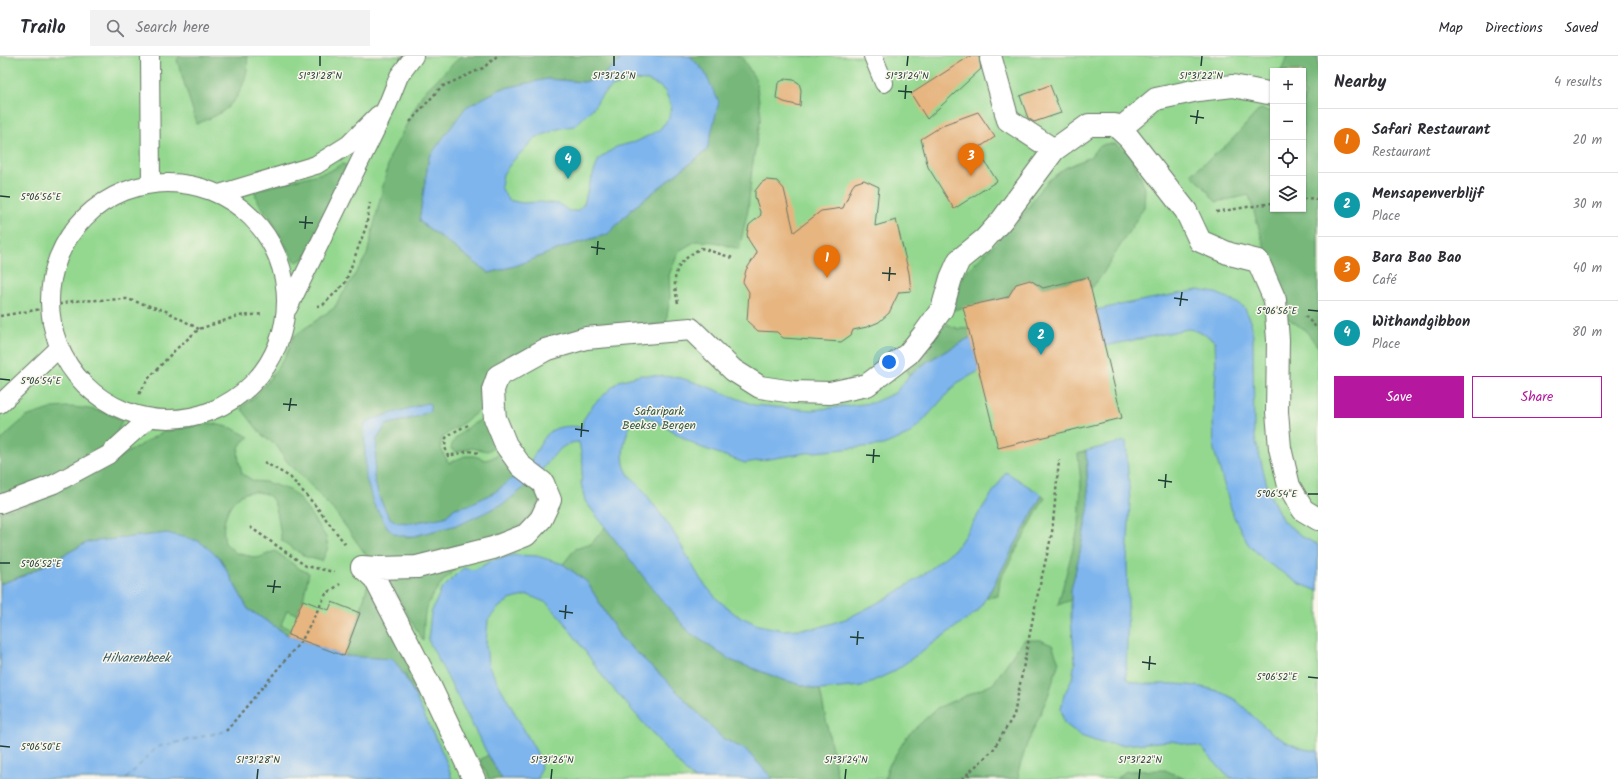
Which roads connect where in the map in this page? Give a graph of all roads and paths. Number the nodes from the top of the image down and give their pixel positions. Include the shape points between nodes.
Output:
1 (150, 56) edge
2 (414, 56) edge
3 (873, 56) edge
4 (991, 59) dead end
5 (884, 83) dead end
6 (1270, 93) edge
7 (387, 106) junction
8 (1120, 130) junction
9 (1054, 150) junction
10 (151, 184) junction
11 (219, 194) junction
12 (1306, 199) edge
13 (1318, 201) edge
14 (1270, 204) edge
15 (1186, 211) junction
16 (733, 258) dead end
17 (50, 308) junction
18 (286, 312) junction
19 (0, 316) edge
20 (689, 328) junction
21 (199, 329) dead end
22 (59, 348) junction
23 (0, 404) edge
24 (494, 407) junction
25 (149, 418) junction
26 (506, 446) junction
27 (1059, 460) dead end
28 (264, 462) dead end
29 (0, 504) edge
30 (1318, 519) edge
31 (250, 527) dead end
32 (362, 567) junction
33 (226, 731) dead end
34 (967, 774) junction
35 (474, 779) edge
36 (962, 779) edge
37 (972, 779) edge

1 - 10 lane
2 - 7 lane via 399,76
3 - 5 lane
4 - 9 street via 1008,120
6 - 8 street via 1234,86 1156,99
7 - 11 lane via 348,145 316,165
7 - 18 lane
8 - 9 street via 1115,126 1089,124
8 - 15 street
9 - 20 street via 1002,220 985,239 959,260 942,309 924,334 908,354 867,385 830,393 793,392 760,386 733,370
10 - 11 lane via 197,186
10 - 17 lane via 123,192 97,206 77,226 61,251 52,278
11 - 18 lane via 240,207 257,223 270,243 280,265 286,288
12 - 13 path via 1314,198
14 - 15 path via 1221,212
15 - 30 street via 1200,242 1230,254 1258,261 1267,280 1275,300 1280,448 1289,486 1303,510
16 - 20 path via 701,248 685,257 675,272 674,288 683,319
17 - 19 path
17 - 21 path via 73,301 127,299 166,311
17 - 22 lane
18 - 25 lane via 279,340 267,366 249,387 226,404 183,419
20 - 24 street via 586,338 545,350 498,376 492,390
22 - 23 lane
22 - 25 lane via 71,370 87,388 107,403 129,413
24 - 26 street via 495,418
24 - 26 path via 480,412 475,419 458,431 452,432 446,438 445,447 448,456 469,451 489,454
25 - 29 lane via 108,455 54,484
26 - 32 street via 529,473 543,483 550,500 541,519 526,535 494,548 417,567
27 - 34 path via 1052,533 1014,715 993,750
28 - 32 path via 290,477 315,505
31 - 32 path via 306,566 336,572
32 - 33 path via 326,594 302,640
32 - 35 street via 375,579
34 - 36 path
34 - 37 path

